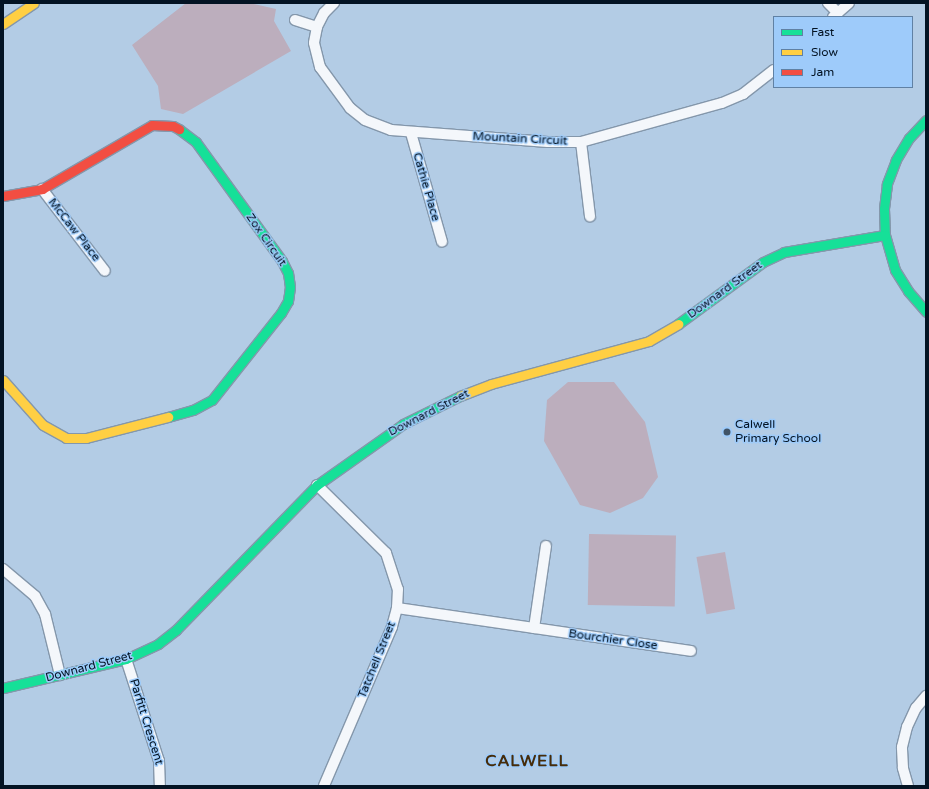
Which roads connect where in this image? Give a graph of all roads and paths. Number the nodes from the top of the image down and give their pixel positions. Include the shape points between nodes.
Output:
1 (34, 3) edge
2 (334, 3) edge
3 (828, 3) edge
4 (849, 3) edge
5 (836, 15) edge
6 (294, 20) dead end
7 (3, 24) edge
8 (317, 27) junction
9 (773, 71) edge
10 (926, 120) edge
11 (411, 132) junction
12 (581, 142) junction
13 (42, 189) junction
14 (3, 196) edge
15 (590, 216) dead end
16 (885, 235) junction
17 (442, 242) dead end
18 (105, 271) dead end
19 (926, 312) edge
20 (3, 380) edge
21 (317, 485) junction
22 (546, 546) dead end
23 (3, 569) edge
24 (397, 608) junction
25 (534, 628) junction
26 (692, 651) dead end
27 (126, 659) junction
28 (60, 675) junction
29 (3, 688) edge
30 (926, 696) edge
31 (160, 786) edge
32 (324, 786) edge
33 (908, 786) edge

1 - 7 street
2 - 8 street, Mountain Circuit via 324,13
3 - 5 street
4 - 5 street
6 - 8 street
8 - 11 street, Mountain Circuit via 314,43 320,67 350,108 365,120 382,128
9 - 12 street, Mountain Circuit via 743,94 722,103
10 - 16 street via 909,138 892,172 884,209
11 - 12 street, Mountain Circuit
11 - 17 street, Cathie Place
12 - 15 street
13 - 14 street, Zox Circuit
13 - 18 street, McCaw Place
13 - 20 street, Zox Circuit via 138,131 152,126 173,126 186,132 196,142 282,261 288,273 288,300 281,313 212,400 193,410 86,438 66,438 43,425
16 - 19 street via 899,278
16 - 21 street, Downard Street via 784,252 763,262 678,324 649,341 605,355 515,377 451,400 385,436
21 - 24 street, Tatchell Street via 386,553 396,580
21 - 27 street, Downard Street via 176,630 148,650
22 - 25 street
23 - 28 street via 35,596 44,614
24 - 25 street, Bourchier Close
24 - 32 street, Tatchell Street via 392,627
25 - 26 street, Bourchier Close
27 - 28 street, Downard Street
27 - 31 street, Parfitt Crescent via 159,761
28 - 29 street, Downard Street
30 - 33 street via 916,708 907,727 902,747 903,768

